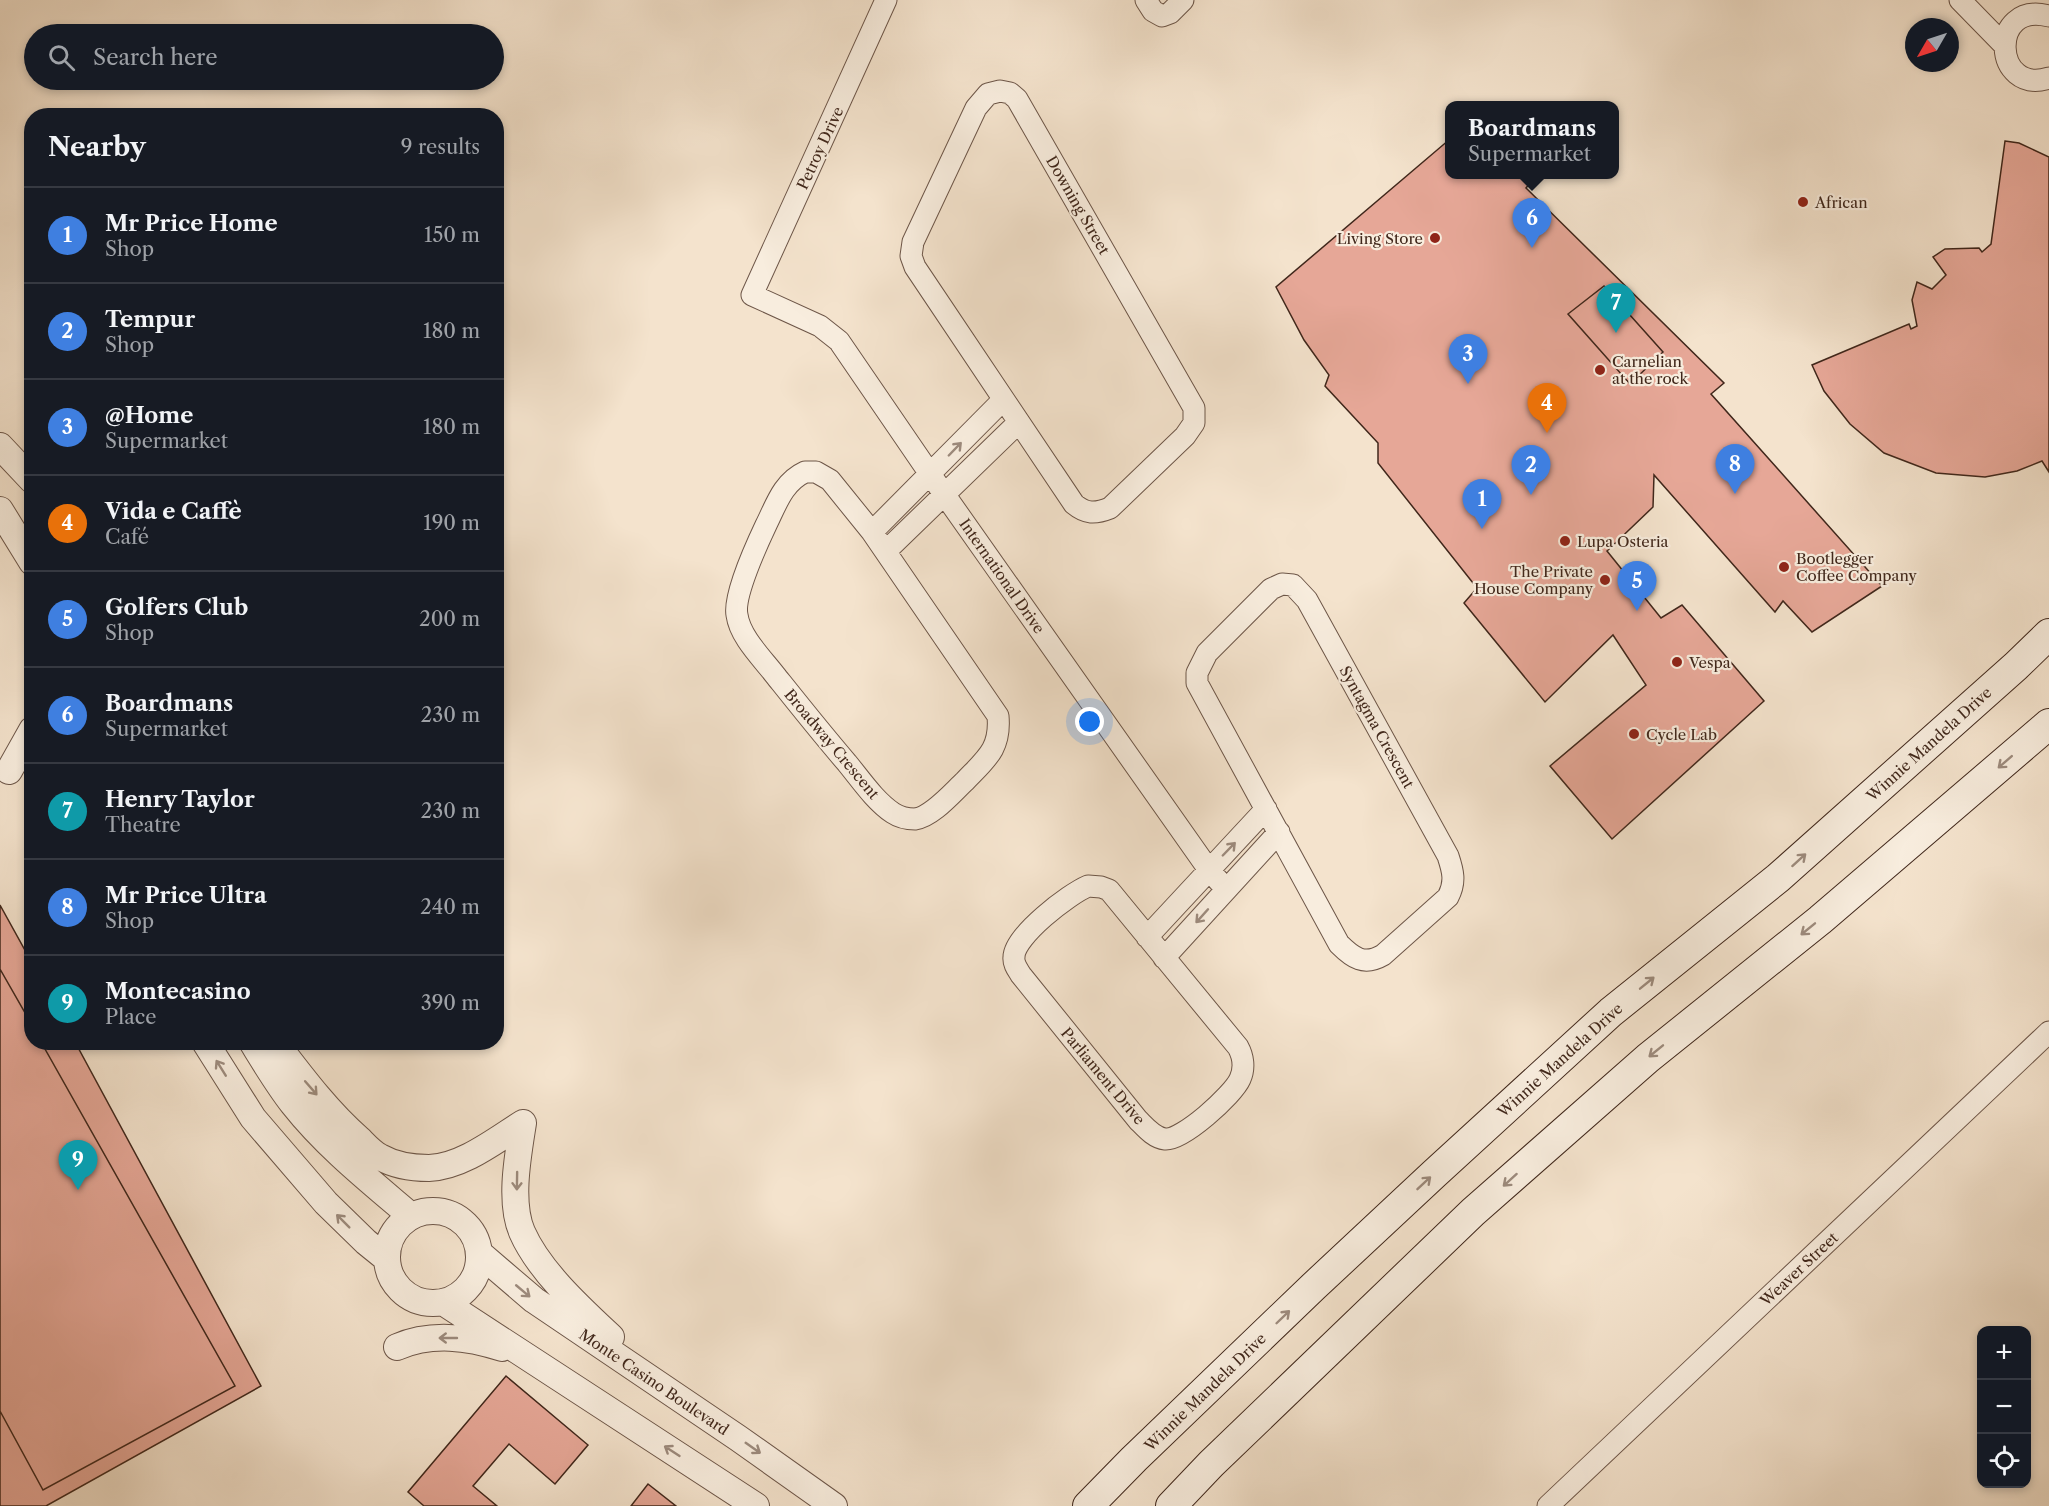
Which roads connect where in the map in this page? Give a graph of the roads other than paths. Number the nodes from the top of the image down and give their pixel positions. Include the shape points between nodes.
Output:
1 (886, 0) edge
2 (1146, 0) edge
3 (1183, 0) edge
4 (1960, 0) edge
5 (2034, 10) edge
6 (2004, 45) junction
7 (2047, 80) edge
8 (752, 295) joint
9 (1003, 400) junction
10 (1018, 423) junction
11 (0, 446) edge
12 (24, 472) edge
13 (930, 474) junction
14 (945, 494) junction
15 (0, 510) edge
16 (872, 532) junction
17 (24, 549) edge
18 (886, 551) junction
19 (2049, 634) edge
20 (2049, 724) edge
21 (24, 744) edge
22 (9, 771) dead end
23 (1266, 809) junction
24 (1279, 832) junction
25 (1209, 870) junction
26 (1226, 889) junction
27 (1147, 938) junction
28 (1164, 958) junction
29 (2049, 1032) edge
30 (210, 1050) edge
31 (257, 1050) edge
32 (281, 1050) edge
33 (411, 1216) junction
34 (478, 1253) junction
35 (387, 1258) junction
36 (443, 1302) junction
37 (397, 1347) dead end
38 (544, 1366) junction
39 (659, 1386) junction
40 (1134, 1459) junction
41 (756, 1506) edge
42 (834, 1506) edge
43 (1074, 1506) edge
44 (1088, 1506) edge
45 (1171, 1506) edge
46 (1548, 1506) edge

1 - 8 street, Petroy Drive
2 - 3 street via 1162,16
4 - 6 street
5 - 6 street via 2011,27
6 - 7 street via 2015,72
8 - 13 street, International Drive via 820,326 839,341
9 - 10 street, Downing Street
9 - 10 street, Downing Street via 911,256 913,242 976,108 988,94 1000,91 1017,99 1194,408 1195,416 1185,436 1110,508 1100,513 1082,510 1074,504
13 -> 9 street
10 - 14 street
11 - 12 street
13 - 14 street, International Drive
13 - 16 street
14 - 18 street
14 - 25 street, International Drive
15 - 17 street
16 - 18 street, Broadway Crescent
16 - 18 street, Broadway Crescent via 830,480 816,472 795,476 783,490 762,534 736,602 737,616 757,652 879,800 893,813 916,819 943,802 990,756 997,741 998,716
40 -> 19 main road, Winnie Mandela Drive via 1611,1012 1779,878
20 -> 45 main road via 1820,920 1648,1058 1482,1205
21 - 22 street
23 - 24 street, Syntagma Crescent
23 - 24 street, Syntagma Crescent via 1203,695 1197,673 1207,653 1271,589 1293,585 1307,600 1448,856 1454,874 1453,888 1448,897 1383,955 1360,960 1339,944
25 -> 23 street
24 - 26 street
25 - 26 street, International Drive
25 - 27 street
26 -> 28 street
27 - 28 street, Parliament Drive
27 - 28 street, Parliament Drive via 1109,890 1088,886 1049,911 1017,946 1013,957 1021,975 1138,1120 1160,1139 1168,1140 1202,1119 1240,1080 1243,1068 1238,1047
29 - 46 street, Weaver Street
35 -> 30 street via 326,1203 253,1118
31 - 33 street via 294,1104 322,1136
32 -> 39 street via 347,1129 378,1156 396,1164 430,1168 456,1161 489,1146 523,1123 516,1202 522,1231 542,1267
33 - 34 street via 425,1211 453,1216 470,1231
33 - 35 street via 395,1230
34 - 36 street via 478,1266 467,1288
34 -> 39 street, Monte Casino Boulevard via 534,1300
35 - 36 street via 392,1280 408,1296 429,1303
36 - 38 street
38 -> 37 street via 476,1340 455,1337 418,1340
41 -> 38 street
39 -> 42 street, Monte Casino Boulevard
40 - 43 main road
40 - 44 main road, Winnie Mandela Drive

